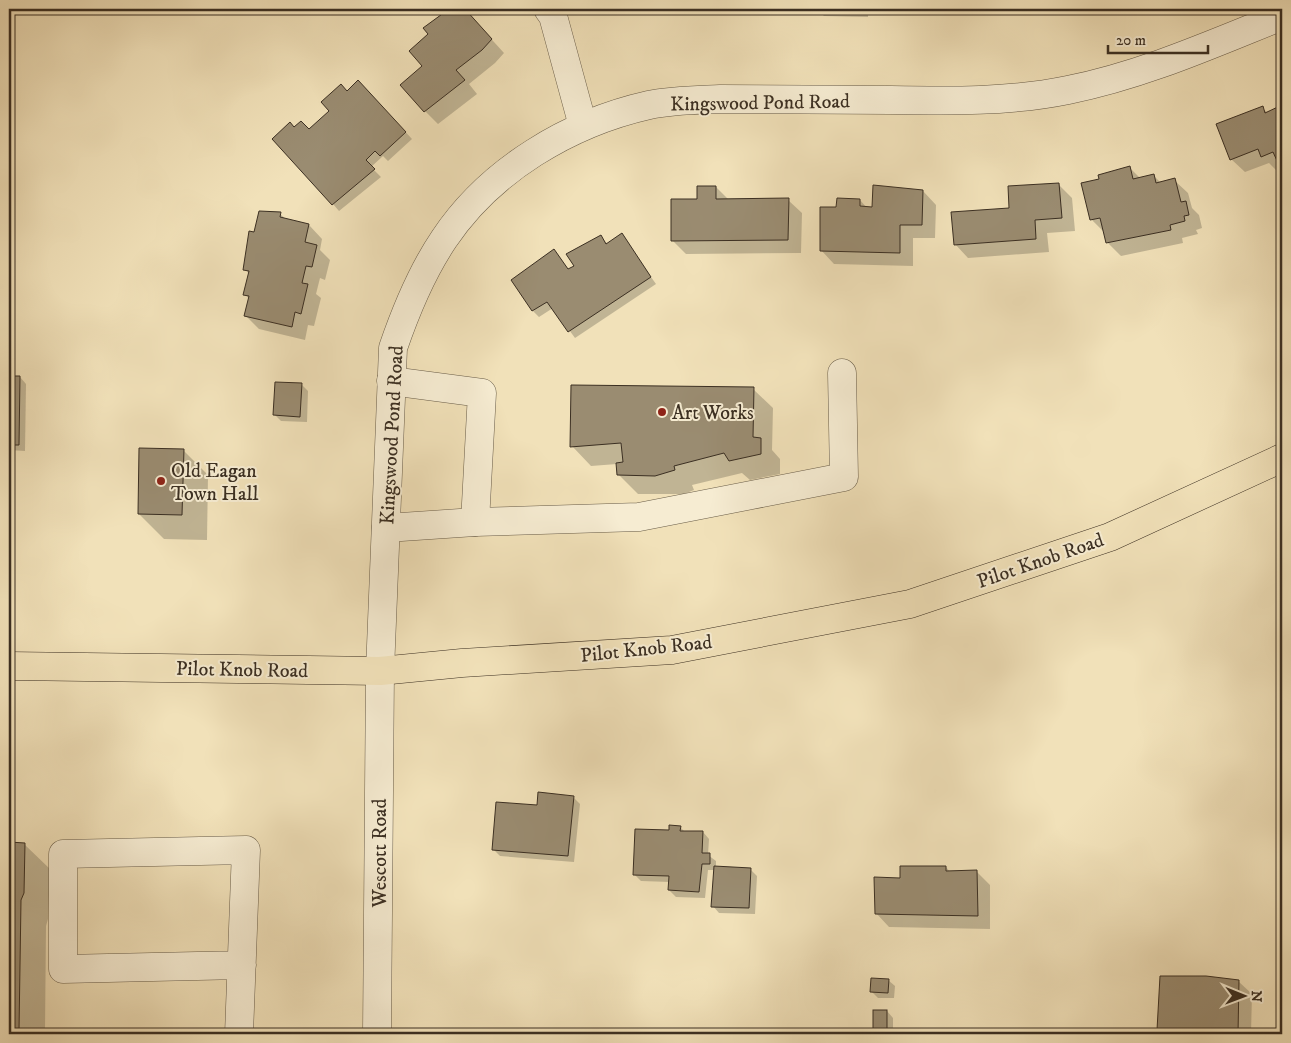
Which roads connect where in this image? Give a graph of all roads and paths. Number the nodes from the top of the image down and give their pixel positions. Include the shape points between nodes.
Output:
1 (548, 9) edge
2 (1282, 16) edge
3 (583, 126) junction
4 (842, 373) dead end
5 (391, 381) junction
6 (1282, 458) edge
7 (475, 522) junction
8 (386, 528) junction
9 (9, 666) edge
10 (380, 671) junction
11 (242, 965) junction
12 (239, 1034) edge
13 (377, 1034) edge

1 - 3 street via 553,16
2 - 3 street, Kingswood Pond Road via 1125,76 1067,90 1005,99 945,101 686,100 633,109
3 - 5 street, Kingswood Pond Road via 523,160 495,182 470,205 444,238 406,309 392,348
4 - 7 street via 844,477 639,517
5 - 7 street via 482,393
5 - 8 street, Kingswood Pond Road
6 - 10 main road, Pilot Knob Road via 1110,537 910,604 672,650
7 - 8 street
8 - 10 street, Kingswood Pond Road
9 - 10 main road, Pilot Knob Road
10 - 13 street, Wescott Road
11 - 11 street via 246,850 63,854 63,969
11 - 12 street

